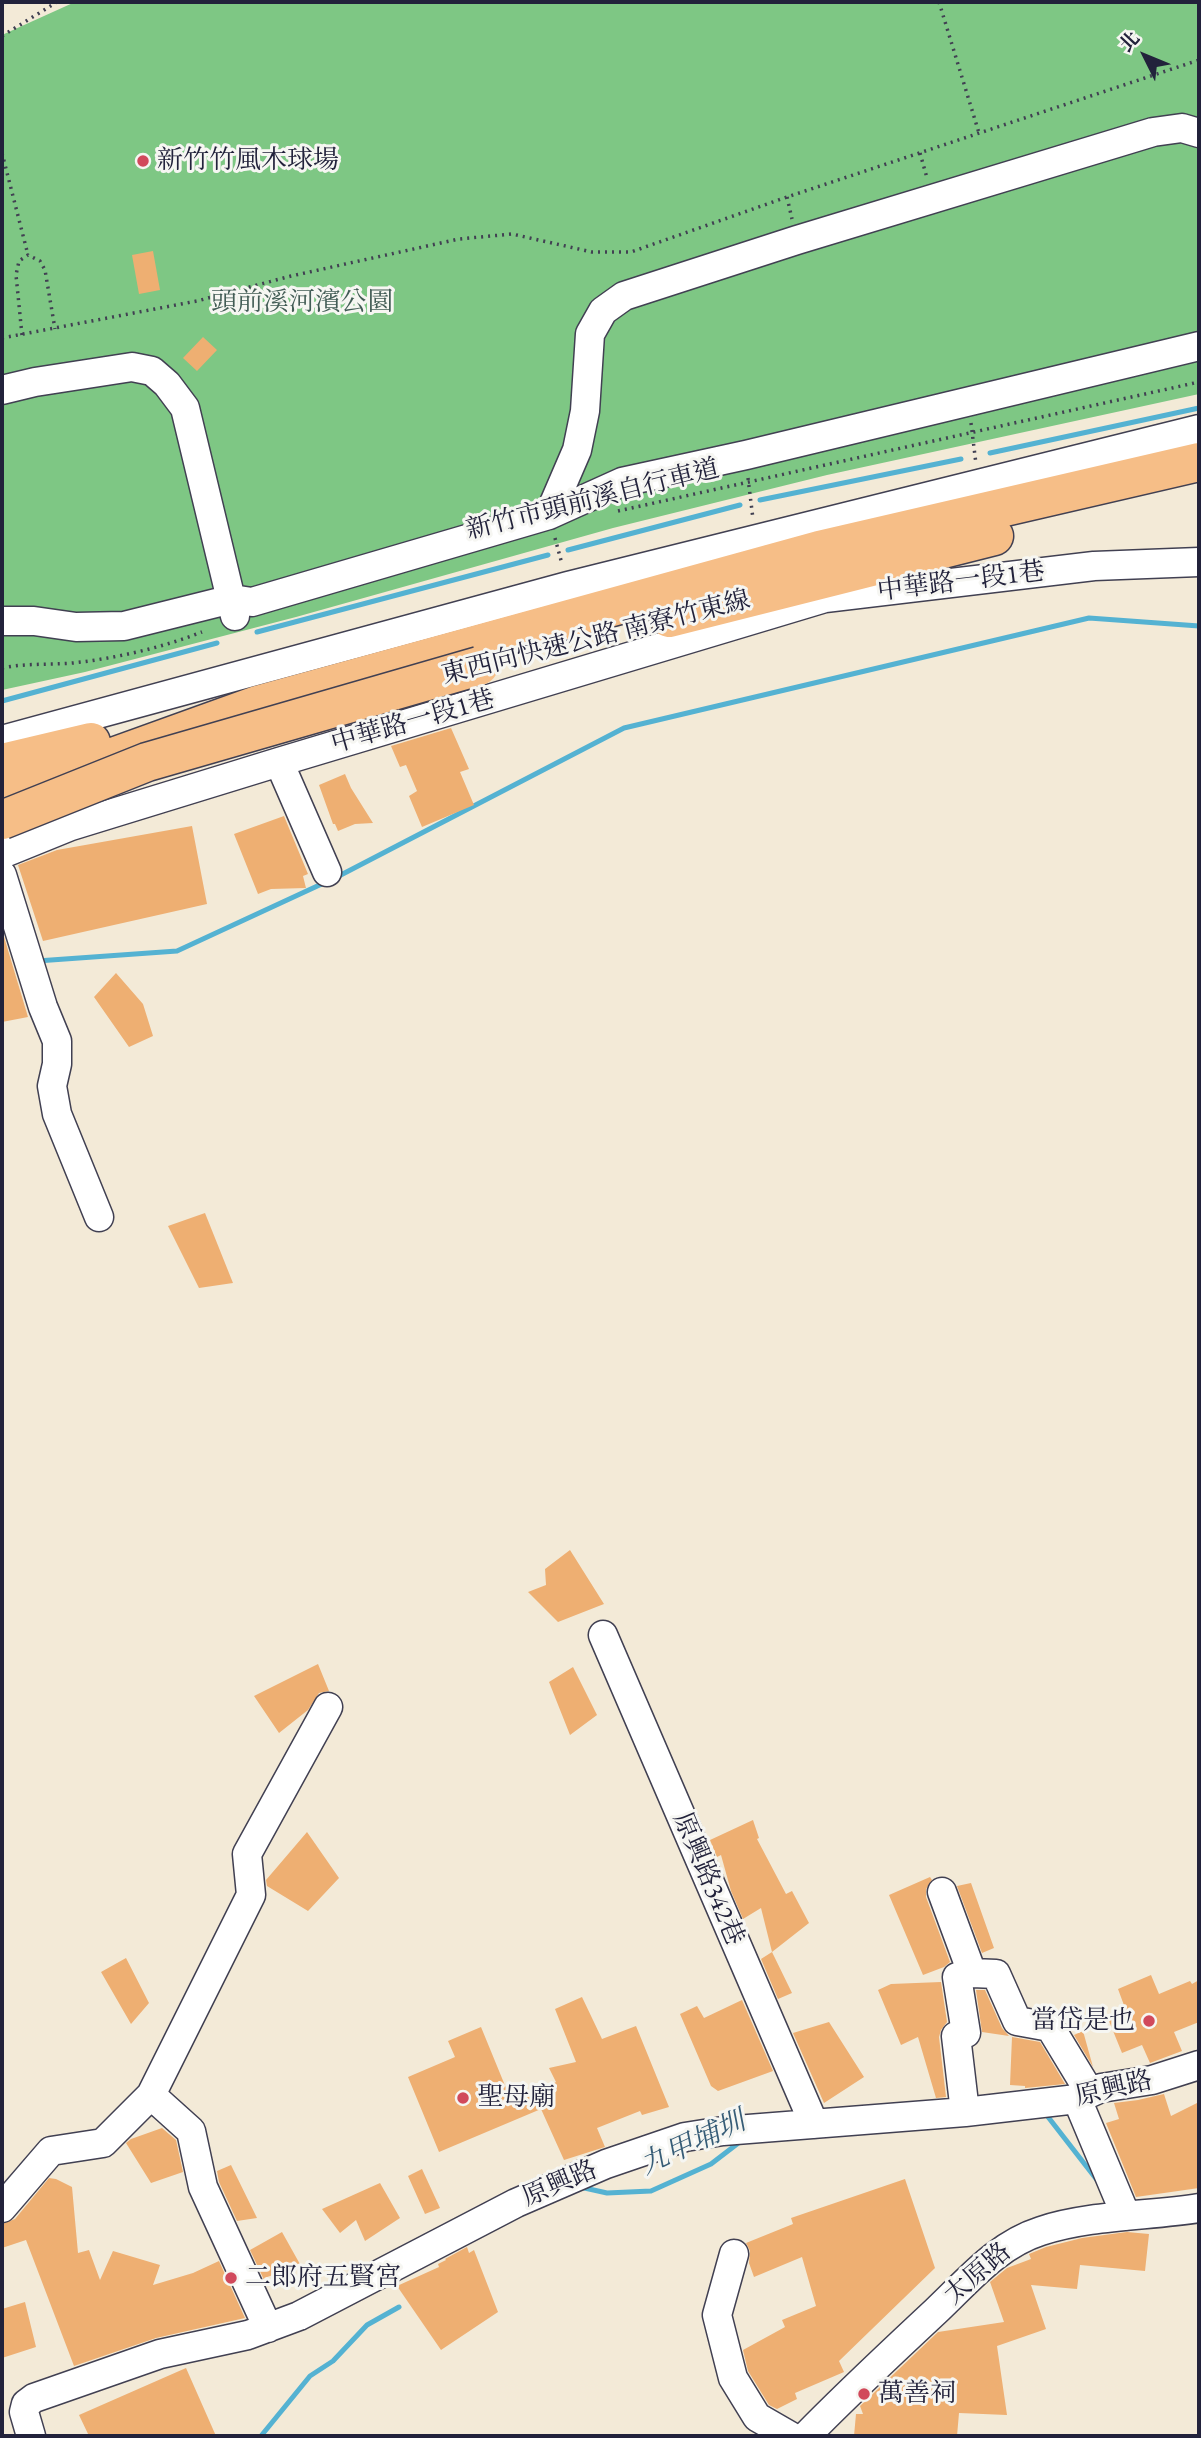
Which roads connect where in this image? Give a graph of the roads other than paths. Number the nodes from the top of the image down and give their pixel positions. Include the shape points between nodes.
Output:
1 (1199, 133) edge
2 (1199, 346) edge
3 (2, 390) edge
4 (1199, 429) edge
5 (1199, 462) edge
6 (1199, 484) edge
7 (550, 522) junction
8 (1199, 562) edge
9 (234, 609) junction
10 (2, 621) edge
11 (479, 666) junction
12 (257, 705) junction
13 (2, 740) edge
14 (279, 761) junction
15 (2, 763) edge
16 (2, 797) edge
17 (2, 812) edge
18 (2, 820) edge
19 (71, 826) junction
20 (2, 841) edge
21 (2, 854) edge
22 (327, 872) dead end
23 (2, 875) edge
24 (99, 1217) dead end
25 (603, 1634) dead end
26 (328, 1707) dead end
27 (942, 1892) dead end
28 (972, 1973) junction
29 (1199, 2065) edge
30 (150, 2095) junction
31 (1084, 2096) junction
32 (965, 2112) junction
33 (814, 2124) junction
34 (2, 2208) edge
35 (1199, 2208) edge
36 (1126, 2216) junction
37 (734, 2254) dead end
38 (268, 2328) junction
39 (31, 2436) edge
40 (790, 2436) edge
41 (806, 2436) edge

1 - 7 street via 1182,128 1153,132 624,296 603,311 590,334 585,411 577,450
2 - 7 street via 622,482
3 - 9 street via 132,367 152,371 160,378 185,408
4 - 13 street via 568,586
5 - 12 highway, 東西向快速公路 南寮竹東線 via 819,550
6 - 11 highway, 東西向快速公路 南寮竹東線
7 - 9 street
8 - 14 street, 中華路一段1巷 via 1094,566 825,598
9 - 10 street via 124,626
11 - 18 highway, 東西向快速公路 南寮竹東線, bridge via 147,762
11 - 20 highway, bridge via 414,692 260,740
12 - 15 highway
12 - 16 highway, 東西向快速公路 南寮竹東線
14 - 19 street, 中華路一段1巷
14 - 22 street
17 - 19 street, 中華路一段1巷
19 - 21 street
23 - 24 street via 57,1041 52,1086 57,1114
25 - 33 street, 原興路342巷
26 - 30 street via 247,1854 251,1895
27 - 28 street
28 - 31 street via 996,1974 1017,2021 1051,2028
28 - 32 street via 957,1977 966,2033 956,2036
29 - 31 street, 原興路
30 - 34 street via 103,2143 51,2151
30 - 38 street via 191,2130 203,2187
31 - 32 street, 原興路
31 - 36 street
32 - 33 street, 原興路
33 - 38 street, 原興路 via 685,2137 607,2164 516,2203
35 - 36 street, 太原路
36 - 41 street, 太原路 via 1042,2230 998,2252
37 - 40 street via 716,2315 733,2378 757,2417
38 - 39 street, 原興路 via 160,2354 34,2398 24,2413

